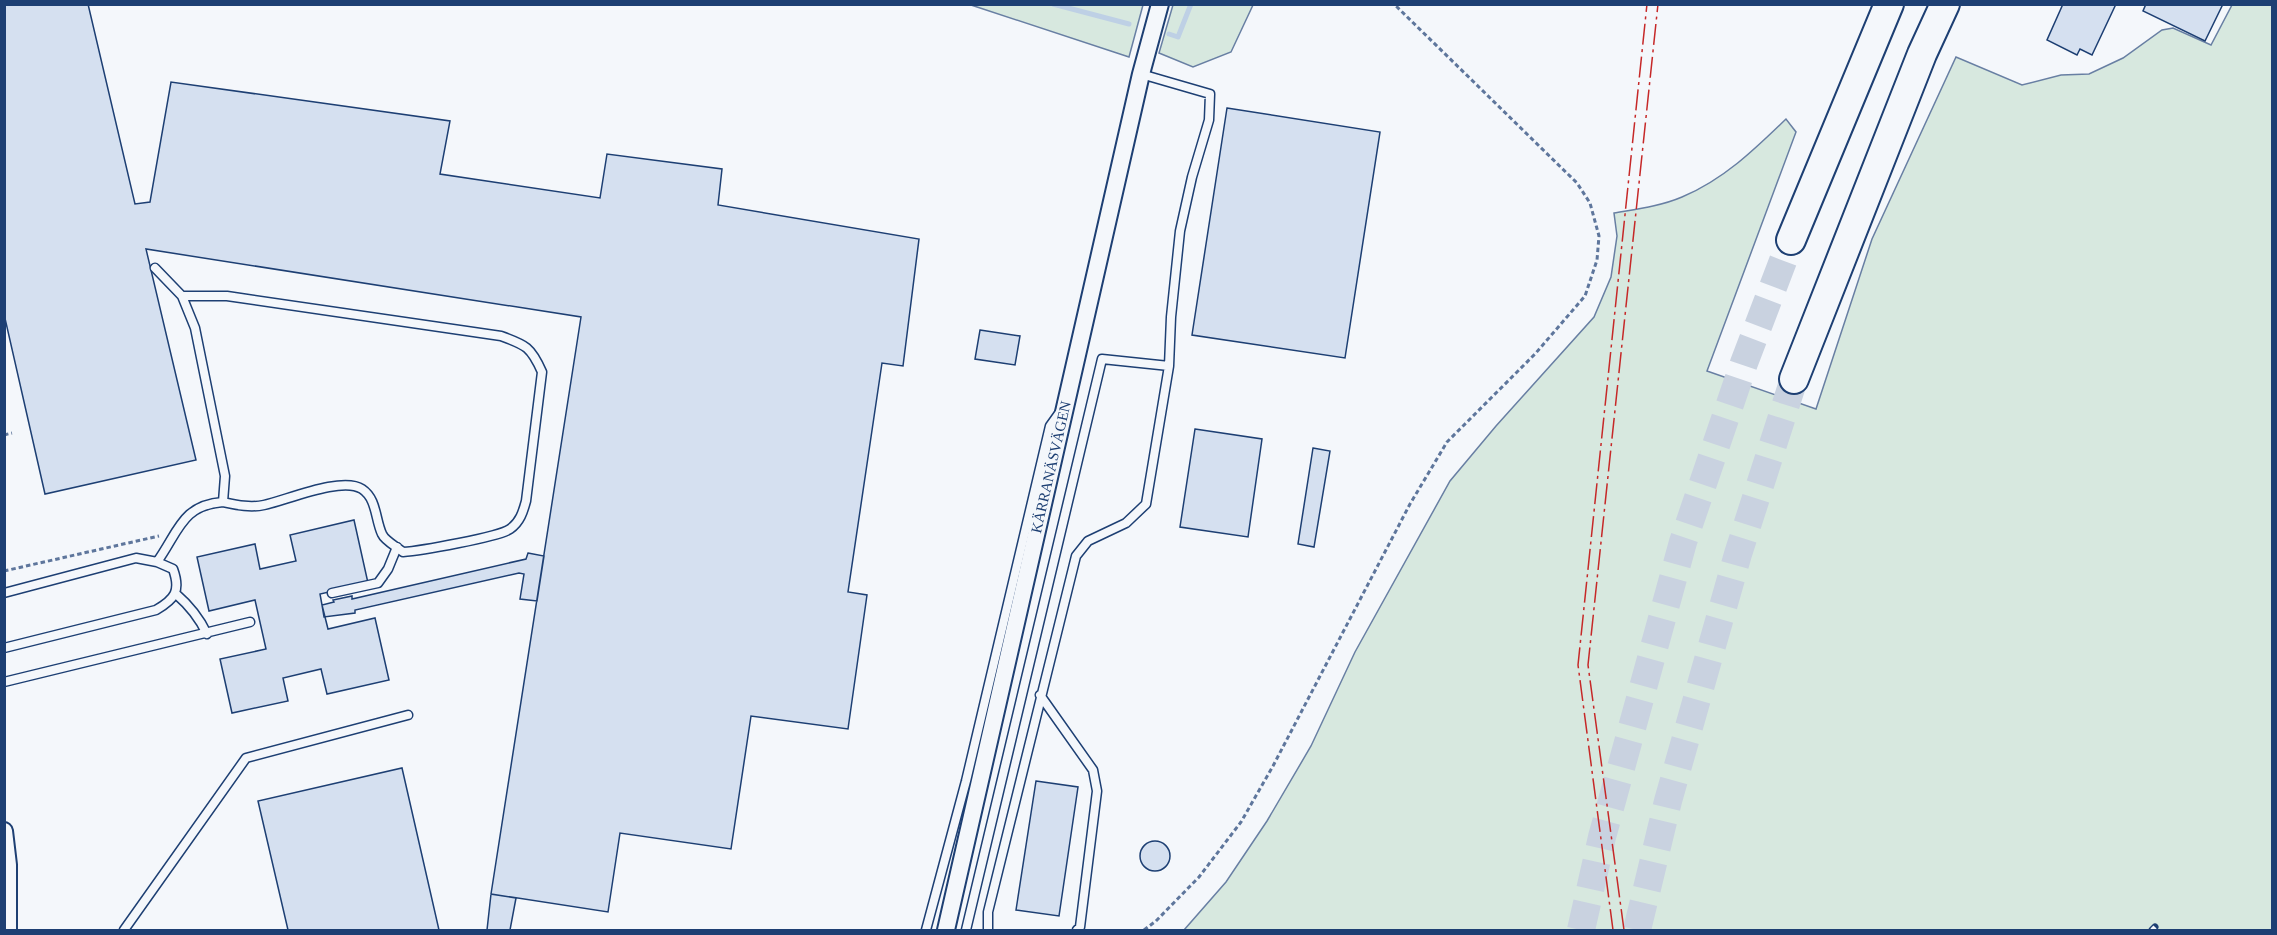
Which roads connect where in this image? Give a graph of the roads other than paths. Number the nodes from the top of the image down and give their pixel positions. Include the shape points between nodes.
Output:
1 (1160, 4) edge
2 (1889, 4) edge
3 (1945, 4) edge
4 (1141, 74) junction
5 (1791, 240) tunnel mouth
6 (155, 268) dead end
7 (182, 296) junction
8 (1169, 366) junction
9 (1794, 379) tunnel mouth
10 (1065, 404) junction
11 (223, 502) junction
12 (397, 547) junction
13 (158, 562) junction
14 (4, 593) edge
15 (332, 593) dead end
16 (176, 594) junction
17 (250, 622) dead end
18 (207, 634) junction
19 (4, 648) edge
20 (4, 682) edge
21 (1040, 695) junction
22 (408, 715) dead end
23 (4, 831) edge
24 (8, 930) edge
25 (124, 930) edge
26 (926, 930) edge
27 (946, 930) edge
28 (966, 930) edge
29 (988, 930) edge
30 (1077, 930) edge

1 - 4 street, KÄRRANÄSVÄGEN
2 - 5 highway
3 - 9 highway
4 - 8 lane via 1210,94 1209,120 1180,231
4 - 10 street, KÄRRANÄSVÄGEN
6 - 7 lane
7 - 11 lane via 195,328 225,476
7 - 12 lane via 227,296 501,336 525,344 534,354 542,372 521,517 509,530 423,550 403,552
8 - 21 lane via 1146,504 1126,523 1088,541 1076,556
8 - 28 lane via 1102,359
10 - 26 lane via 1050,426 966,781
10 - 27 street, KÄRRANÄSVÄGEN
11 - 12 lane via 245,507 264,505 349,484 371,497 383,537
11 - 13 lane via 206,503 189,512
12 - 15 lane via 378,583
13 - 14 lane via 136,558
13 - 16 lane via 173,569
16 - 18 lane via 190,605
16 - 19 lane via 156,610
17 - 18 lane
18 - 20 lane
21 - 29 lane via 988,912
21 - 30 lane via 1093,770 1097,791
22 - 25 lane via 246,758
23 - 24 street

